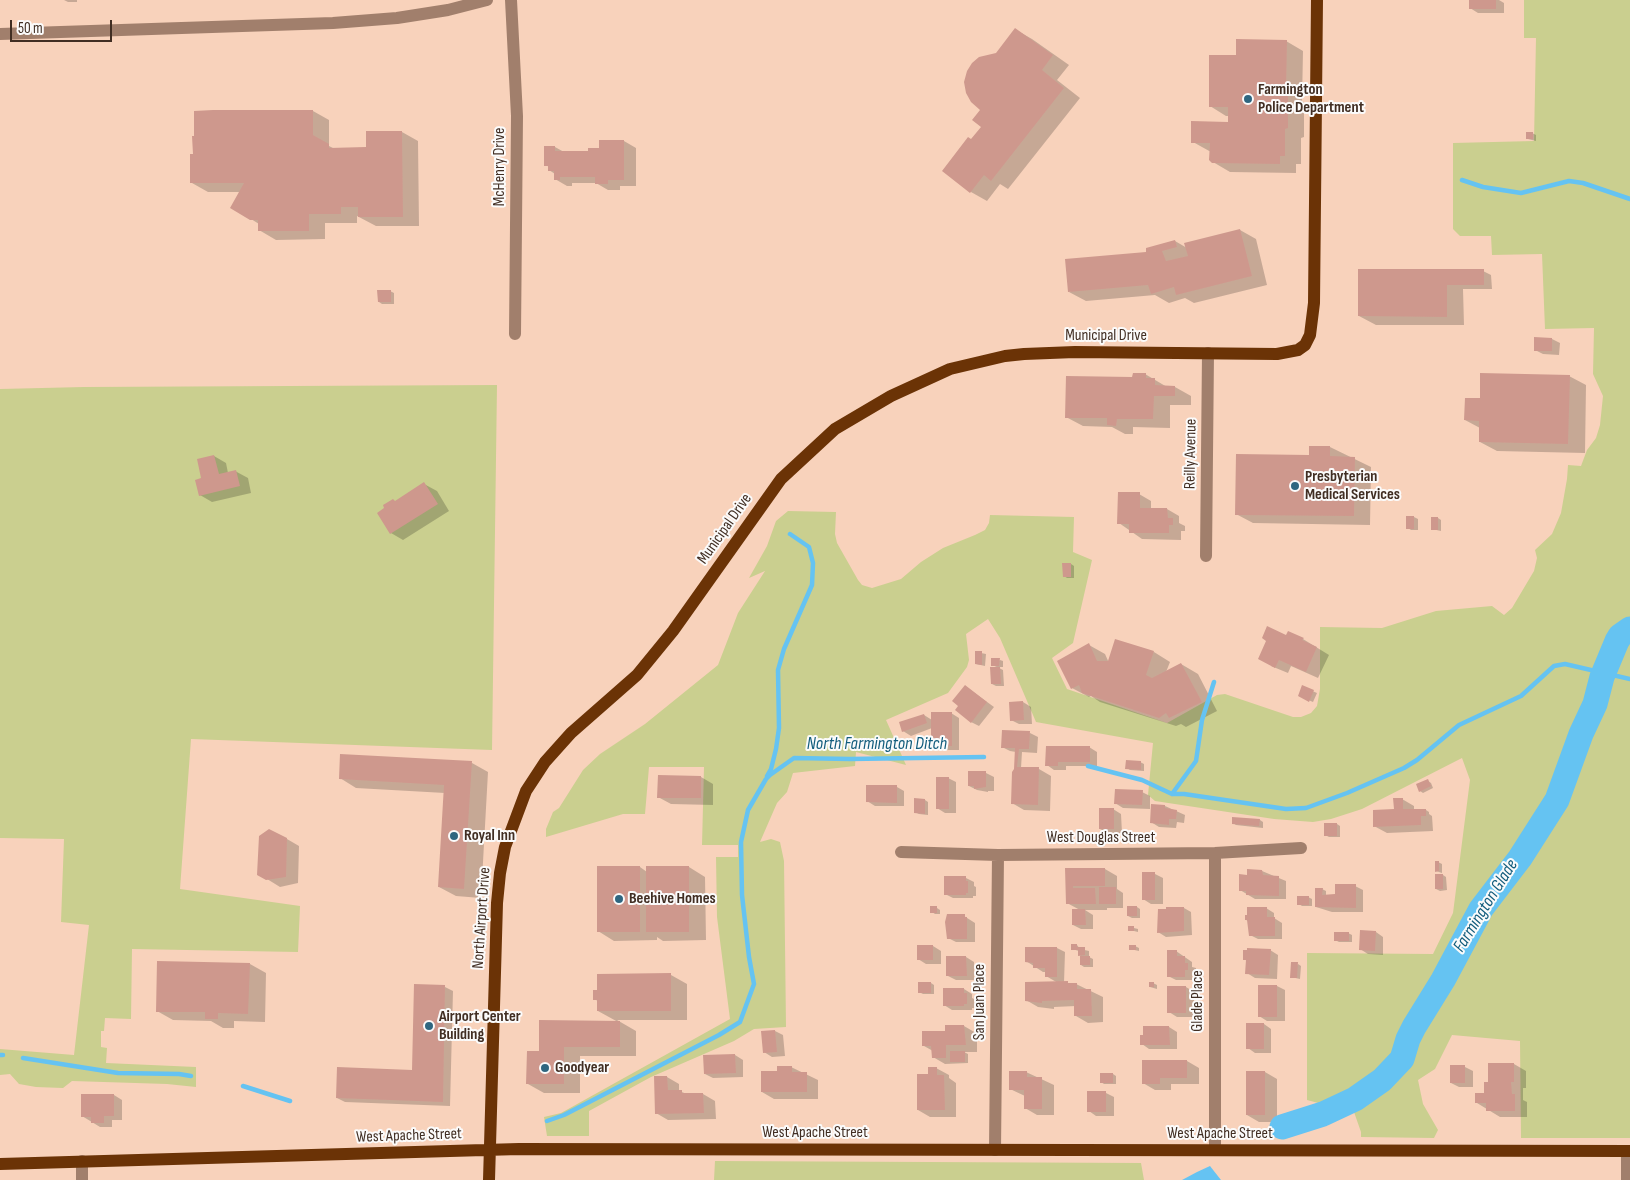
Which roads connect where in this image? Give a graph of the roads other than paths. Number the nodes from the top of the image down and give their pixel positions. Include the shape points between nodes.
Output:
1 (486, 0) edge
2 (511, 0) edge
3 (1317, 0) edge
4 (0, 34) edge
5 (515, 334) dead end
6 (1208, 353) junction
7 (1206, 556) dead end
8 (673, 631) joint
9 (1301, 848) dead end
10 (901, 852) dead end
11 (1215, 853) junction
12 (998, 855) junction
13 (489, 1150) junction
14 (995, 1150) junction
15 (1215, 1150) junction
16 (1628, 1151) edge
17 (82, 1161) junction
18 (0, 1164) edge
19 (82, 1180) edge
20 (489, 1180) edge
21 (1627, 1180) edge

1 - 4 street via 431,13 342,23
2 - 5 street, McHenry Drive via 517,116
3 - 6 main road, Municipal Drive via 1314,304 1310,335 1305,345 1290,353
6 - 7 street, Reilly Avenue
6 - 8 main road, Municipal Drive via 1075,352 1005,356 950,369 891,396 835,429 781,479
8 - 13 main road, North Airport Drive via 637,675 570,733 545,762 526,791 505,847 498,903
9 - 11 street, West Douglas Street
10 - 12 street, West Douglas Street
11 - 12 street, West Douglas Street
11 - 15 street, Glade Place
12 - 14 street, San Juan Place
13 - 14 main road, West Apache Street
13 - 17 main road, West Apache Street
13 - 20 main road, North Airport Drive
14 - 15 main road, West Apache Street
15 - 16 main road, West Apache Street
16 - 21 street
17 - 18 main road, West Apache Street
17 - 19 street

